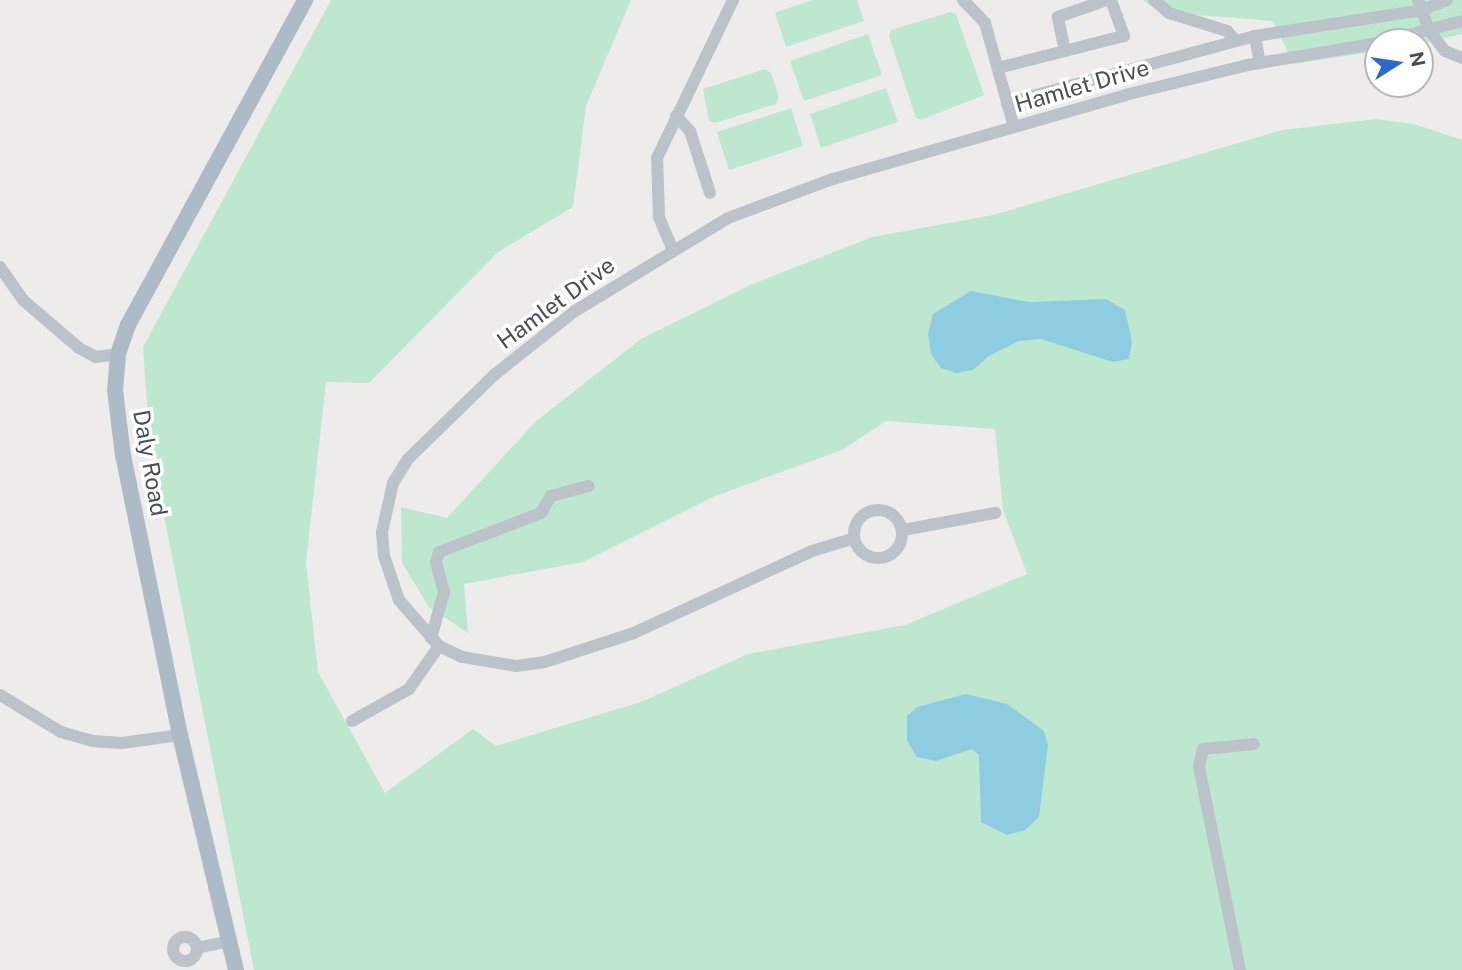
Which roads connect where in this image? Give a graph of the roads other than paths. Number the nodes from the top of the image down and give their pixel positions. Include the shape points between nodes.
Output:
1 (305, 0) edge
2 (733, 0) edge
3 (963, 0) edge
4 (1108, 0) edge
5 (1154, 0) edge
6 (1447, 0) edge
7 (976, 5) edge
8 (1420, 5) edge
9 (1462, 21) edge
10 (1428, 28) edge
11 (1434, 29) edge
12 (1255, 36) junction
13 (1434, 37) edge
14 (1235, 40) junction
15 (1364, 45) edge
16 (1065, 51) junction
17 (1462, 58) edge
18 (1260, 63) junction
19 (998, 68) junction
20 (1007, 103) junction
21 (676, 116) junction
22 (1014, 127) junction
23 (710, 193) dead end
24 (672, 248) junction
25 (0, 267) edge
26 (118, 354) junction
27 (589, 486) dead end
28 (995, 513) dead end
29 (903, 530) junction
30 (852, 539) junction
31 (435, 642) junction
32 (0, 695) edge
33 (352, 720) dead end
34 (180, 735) junction
35 (1254, 744) dead end
36 (230, 941) junction
37 (197, 948) junction
38 (182, 965) edge
39 (236, 970) edge
40 (1240, 970) edge

1 - 26 main road, Daly Road via 128,325
2 - 21 street
3 - 7 street
4 - 16 street via 1058,17
4 - 16 street via 1124,36
5 - 14 street via 1169,13 1227,31
6 - 8 street
7 - 19 street
8 - 10 street
8 - 12 street
9 - 11 street, Hamlet Drive
12 - 14 street
12 - 18 street
13 - 17 street via 1445,51
14 - 20 street
15 - 18 street, Hamlet Drive
16 - 19 street
18 - 22 street, Hamlet Drive
19 - 20 street
20 - 22 street
21 - 23 street via 690,131
21 - 24 street via 657,158 655,186 659,217
22 - 24 street, Hamlet Drive via 768,201
24 - 31 street, Hamlet Drive via 534,340 424,442 393,482 382,532 384,556 399,600
25 - 26 street via 23,300 79,348 96,357
26 - 34 main road, Daly Road via 115,390 123,456
27 - 31 street via 551,496 541,513 439,552 436,562 444,592
28 - 29 street
29 - 30 street via 891,514 873,511 858,520
29 - 30 street via 895,553 882,558 871,558
30 - 31 street via 812,551 634,633 545,662 490,663
31 - 33 street via 409,689
32 - 34 street via 61,732 92,741 122,744
34 - 36 main road, Daly Road
35 - 40 street via 1203,749 1199,766
36 - 37 street
36 - 39 main road, Daly Road
37 - 38 street
37 - 38 street via 190,939 176,942 174,952

